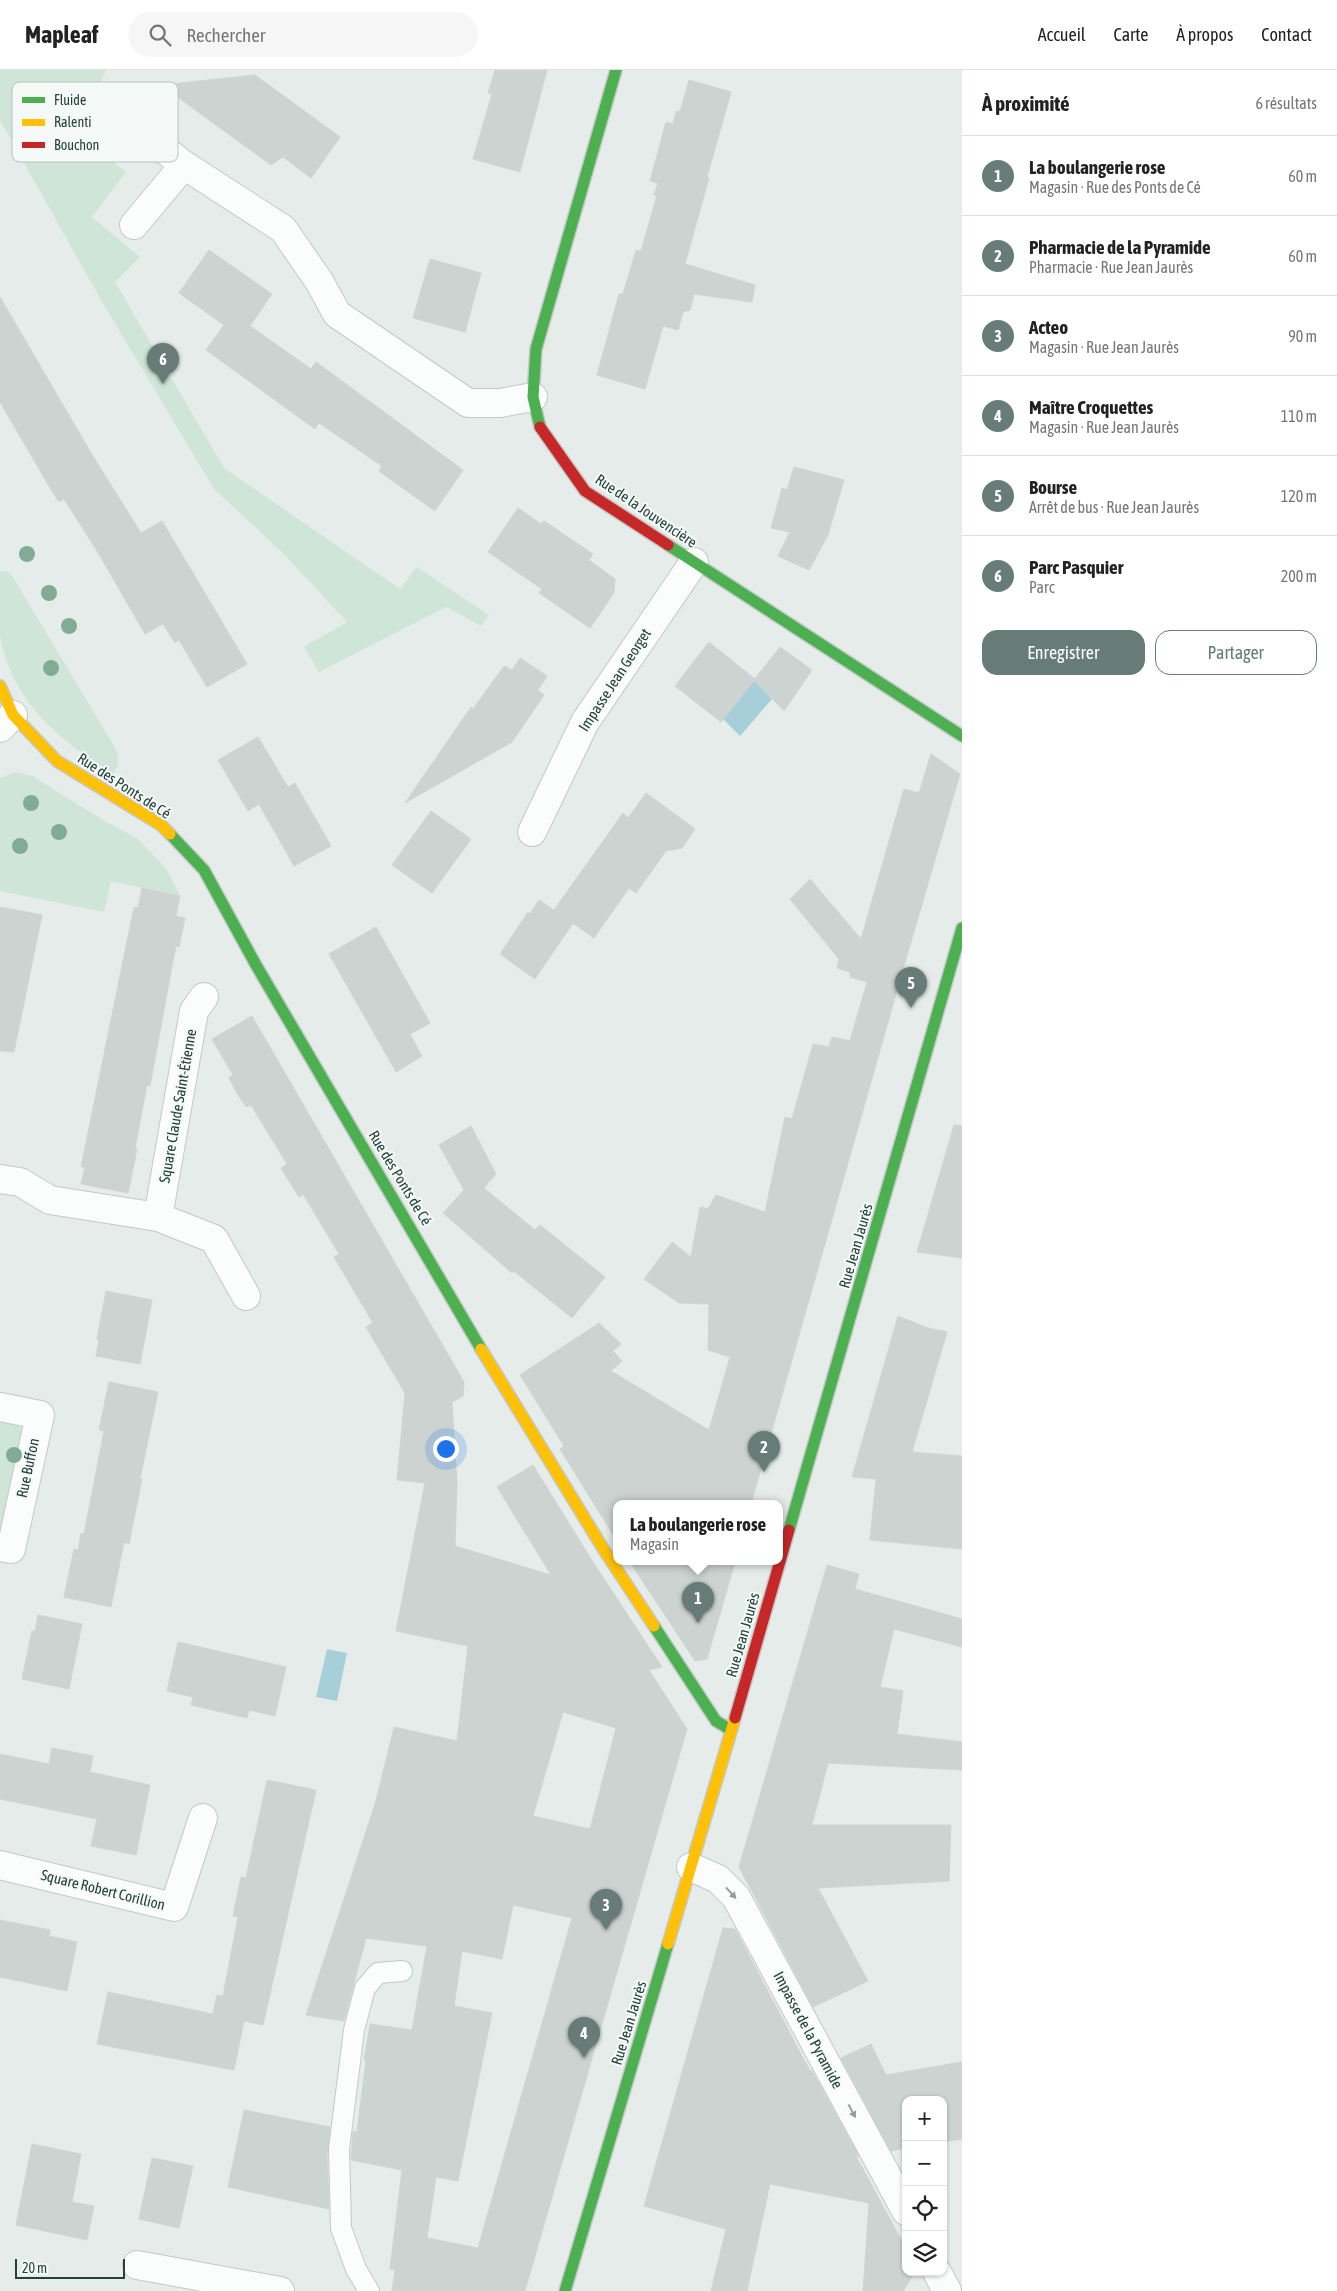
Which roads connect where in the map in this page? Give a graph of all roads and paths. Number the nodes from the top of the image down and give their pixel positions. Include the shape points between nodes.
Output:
1 (616, 70) edge
2 (178, 160) edge
3 (184, 165) junction
4 (134, 225) dead end
5 (533, 397) junction
6 (694, 562) junction
7 (0, 686) edge
8 (6, 722) edge
9 (962, 736) edge
10 (532, 832) dead end
11 (962, 928) edge
12 (204, 997) dead end
13 (0, 1179) edge
14 (158, 1217) junction
15 (246, 1296) dead end
16 (0, 1407) edge
17 (0, 1546) edge
18 (783, 1549) edge
19 (613, 1564) edge
20 (614, 1565) edge
21 (779, 1565) edge
22 (731, 1730) junction
23 (203, 1818) dead end
24 (0, 1865) edge
25 (691, 1867) junction
26 (402, 1971) dead end
27 (902, 2204) edge
28 (137, 2265) dead end
29 (939, 2276) edge
30 (280, 2291) edge
31 (369, 2291) edge
32 (565, 2291) edge
33 (947, 2291) edge

1 - 5 street, Rue de la Jouvencière via 536,349
2 - 3 street
3 - 4 street
3 - 5 street via 282,229 319,281 337,314 468,403 500,403
5 - 6 street, Rue de la Jouvencière via 540,428 585,491
6 - 9 street, Rue de la Jouvencière
6 - 10 street, Impasse Jean Georget via 585,722
7 - 8 street, Rue des Ponts de Cé
8 - 19 street, Rue des Ponts de Cé via 92,785 161,825 204,870 256,965 496,1374
11 - 18 street, Rue Jean Jaurès
12 - 14 street, Square Claude Saint-Étienne via 194,1011
13 - 14 street via 20,1182 50,1200
14 - 15 street via 214,1239
16 - 17 street, Rue Buffon via 40,1415 11,1549
20 - 22 street, Rue des Ponts de Cé via 716,1721
21 - 22 street, Rue Jean Jaurès
22 - 25 street, Rue Jean Jaurès
23 - 24 street, Square Robert Corillion via 174,1907
25 -> 27 street, Impasse de la Pyramide via 718,1878 736,1897
25 - 32 street, Rue Jean Jaurès
26 - 31 lane via 378,1973 365,1988 354,2030 339,2149 341,2228 356,2269
28 - 30 street
29 - 33 street

